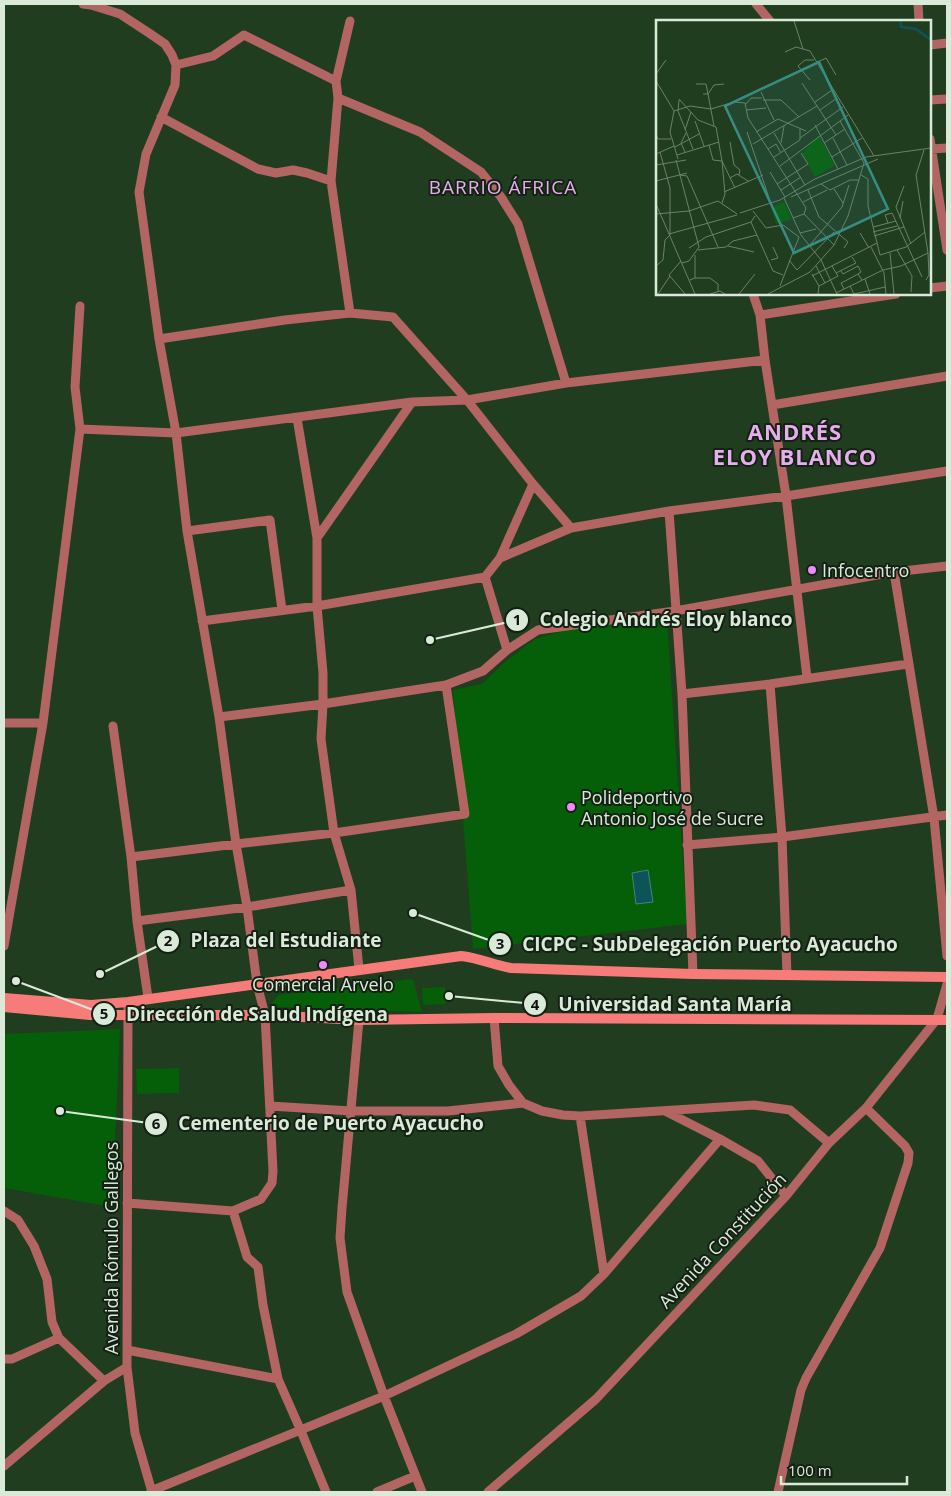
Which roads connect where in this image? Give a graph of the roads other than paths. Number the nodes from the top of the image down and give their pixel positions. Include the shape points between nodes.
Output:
1 (82, 4) edge
2 (756, 4) edge
3 (918, 4) edge
4 (350, 20) dead end
5 (769, 20) edge
6 (919, 20) edge
7 (947, 43) edge
8 (931, 45) edge
9 (176, 65) junction
10 (336, 81) junction
11 (338, 98) junction
12 (947, 99) edge
13 (931, 100) edge
14 (161, 116) junction
15 (947, 148) edge
16 (931, 149) edge
17 (332, 181) junction
18 (947, 250) edge
19 (947, 286) edge
20 (931, 288) edge
21 (753, 295) edge
22 (890, 295) edge
23 (80, 306) dead end
24 (350, 313) junction
25 (760, 315) junction
26 (159, 339) junction
27 (765, 360) junction
28 (947, 376) edge
29 (566, 382) junction
30 (467, 400) junction
31 (412, 402) junction
32 (772, 405) junction
33 (297, 418) junction
34 (80, 429) junction
35 (176, 433) junction
36 (947, 471) edge
37 (533, 484) junction
38 (786, 496) junction
39 (669, 511) junction
40 (572, 528) junction
41 (187, 531) junction
42 (317, 538) junction
43 (500, 558) junction
44 (947, 566) edge
45 (894, 572) junction
46 (485, 577) junction
47 (798, 589) junction
48 (317, 606) junction
49 (282, 610) junction
50 (675, 611) junction
51 (202, 621) junction
52 (507, 650) junction
53 (908, 664) junction
54 (807, 678) junction
55 (770, 684) junction
56 (446, 685) junction
57 (682, 694) junction
58 (323, 704) junction
59 (219, 717) junction
60 (4, 723) edge
61 (43, 723) junction
62 (113, 726) dead end
63 (947, 816) edge
64 (934, 818) junction
65 (334, 833) junction
66 (782, 837) junction
67 (236, 844) junction
68 (688, 845) junction
69 (131, 857) junction
70 (351, 890) junction
71 (247, 907) junction
72 (137, 921) junction
73 (4, 946) edge
74 (947, 956) edge
75 (359, 969) junction
76 (693, 974) junction
77 (787, 975) junction
78 (947, 978) edge
79 (257, 984) junction
80 (947, 984) edge
81 (4, 998) edge
82 (148, 998) junction
83 (128, 1002) junction
84 (4, 1007) edge
85 (128, 1015) junction
86 (265, 1015) junction
87 (494, 1018) junction
88 (359, 1020) junction
89 (942, 1020) edge
90 (523, 1103) junction
91 (270, 1106) junction
92 (866, 1108) junction
93 (664, 1110) junction
94 (351, 1111) junction
95 (580, 1116) junction
96 (720, 1139) junction
97 (829, 1143) junction
98 (786, 1196) junction
99 (127, 1203) junction
100 (4, 1211) edge
101 (233, 1211) junction
102 (604, 1274) junction
103 (59, 1338) junction
104 (127, 1350) junction
105 (4, 1359) edge
106 (127, 1367) junction
107 (278, 1378) junction
108 (104, 1381) junction
109 (384, 1396) junction
110 (302, 1430) junction
111 (4, 1466) edge
112 (415, 1476) junction
113 (151, 1492) edge
114 (326, 1492) edge
115 (377, 1492) edge
116 (422, 1492) edge
117 (488, 1492) edge
118 (778, 1492) edge

1 - 9 street via 120,14 165,44
2 - 5 street
3 - 6 street
4 - 10 street
7 - 8 street
9 - 10 street via 213,56 244,35
9 - 14 street via 175,85
10 - 11 street
11 - 17 street
11 - 29 street via 420,132 481,172 518,224
12 - 13 street
14 - 17 street via 258,169 276,173 293,170
14 - 26 street via 146,154 139,192
15 - 16 street
16 - 18 street
17 - 24 street
19 - 20 street
21 - 25 street
22 - 25 street
23 - 34 street via 75,387
24 - 26 street
24 - 30 street via 393,317
25 - 27 street
26 - 35 street
27 - 29 street
27 - 32 street
28 - 32 street
29 - 30 street
30 - 31 street
30 - 37 street
31 - 33 street
31 - 42 street
32 - 38 street
33 - 35 street
33 - 42 street
34 - 35 street
34 - 61 street
35 - 41 street
36 - 38 street
37 - 40 street
37 - 43 street
38 - 39 street
38 - 47 street
39 - 40 street
39 - 50 street
40 - 43 street
41 - 49 street via 270,520
41 - 51 street
42 - 48 street
43 - 46 street
44 - 45 street
45 - 47 street
45 - 53 street
46 - 48 street
46 - 52 street
47 - 50 street
47 - 54 street
48 - 49 street
48 - 58 street
49 - 51 street
50 - 52 street via 538,630
50 - 57 street
51 - 59 street
52 - 56 street via 483,671
53 - 54 street
53 - 64 street
54 - 55 street
55 - 57 street
55 - 66 street
56 - 58 street
56 - 65 street via 465,814
57 - 68 street
58 - 59 street
58 - 65 street via 320,738
59 - 67 street
60 - 61 street
61 - 73 street
62 - 69 street
63 - 64 street
64 - 66 street
64 - 74 street
65 - 67 street
65 - 70 street
66 - 68 street
66 - 77 street
67 - 69 street
67 - 71 street
68 - 76 street
69 - 72 street
70 - 71 street
70 - 75 street
71 - 72 street
71 - 79 street
72 - 82 street
75 - 76 main road via 461,956 511,968
75 - 79 main road
76 - 77 main road
77 - 78 main road
79 - 82 main road
79 - 86 street
80 - 89 street, Avenida Constitución
81 - 83 main road via 91,1006
82 - 83 main road
83 - 85 street, Avenida Rómulo Gallegos
84 - 85 main road
85 - 86 main road
85 - 99 street, Avenida Rómulo Gallegos
86 - 88 main road
86 - 91 street
87 - 88 main road
87 - 89 main road
87 - 90 street via 498,1066
88 - 94 street
89 - 92 street, Avenida Constitución
90 - 94 street via 448,1111
90 - 95 street via 549,1112
91 - 94 street
91 - 101 street via 272,1183 261,1199
92 - 97 street, Avenida Constitución
92 - 118 street via 905,1146 909,1153 908,1164 880,1248 806,1378
93 - 95 street
93 - 96 street
93 - 97 street via 754,1105 790,1110
94 - 109 street via 340,1238 342,1256 347,1292
95 - 102 street
96 - 98 street via 758,1161
96 - 102 street
97 - 98 street, Avenida Constitución
98 - 117 street, Avenida Constitución via 596,1399
99 - 101 street
99 - 104 street, Avenida Rómulo Gallegos
100 - 103 street via 18,1220 34,1246 47,1279 52,1322
101 - 107 street via 247,1256 258,1267
102 - 109 street via 581,1296 516,1334
103 - 105 street via 12,1359
103 - 108 street
104 - 106 street, Avenida Rómulo Gallegos
104 - 107 street
106 - 108 street
106 - 113 street, Avenida Rómulo Gallegos via 135,1433
107 - 110 street
108 - 111 street
109 - 110 street
109 - 112 street
110 - 113 street
110 - 114 street
112 - 115 street
112 - 116 street

